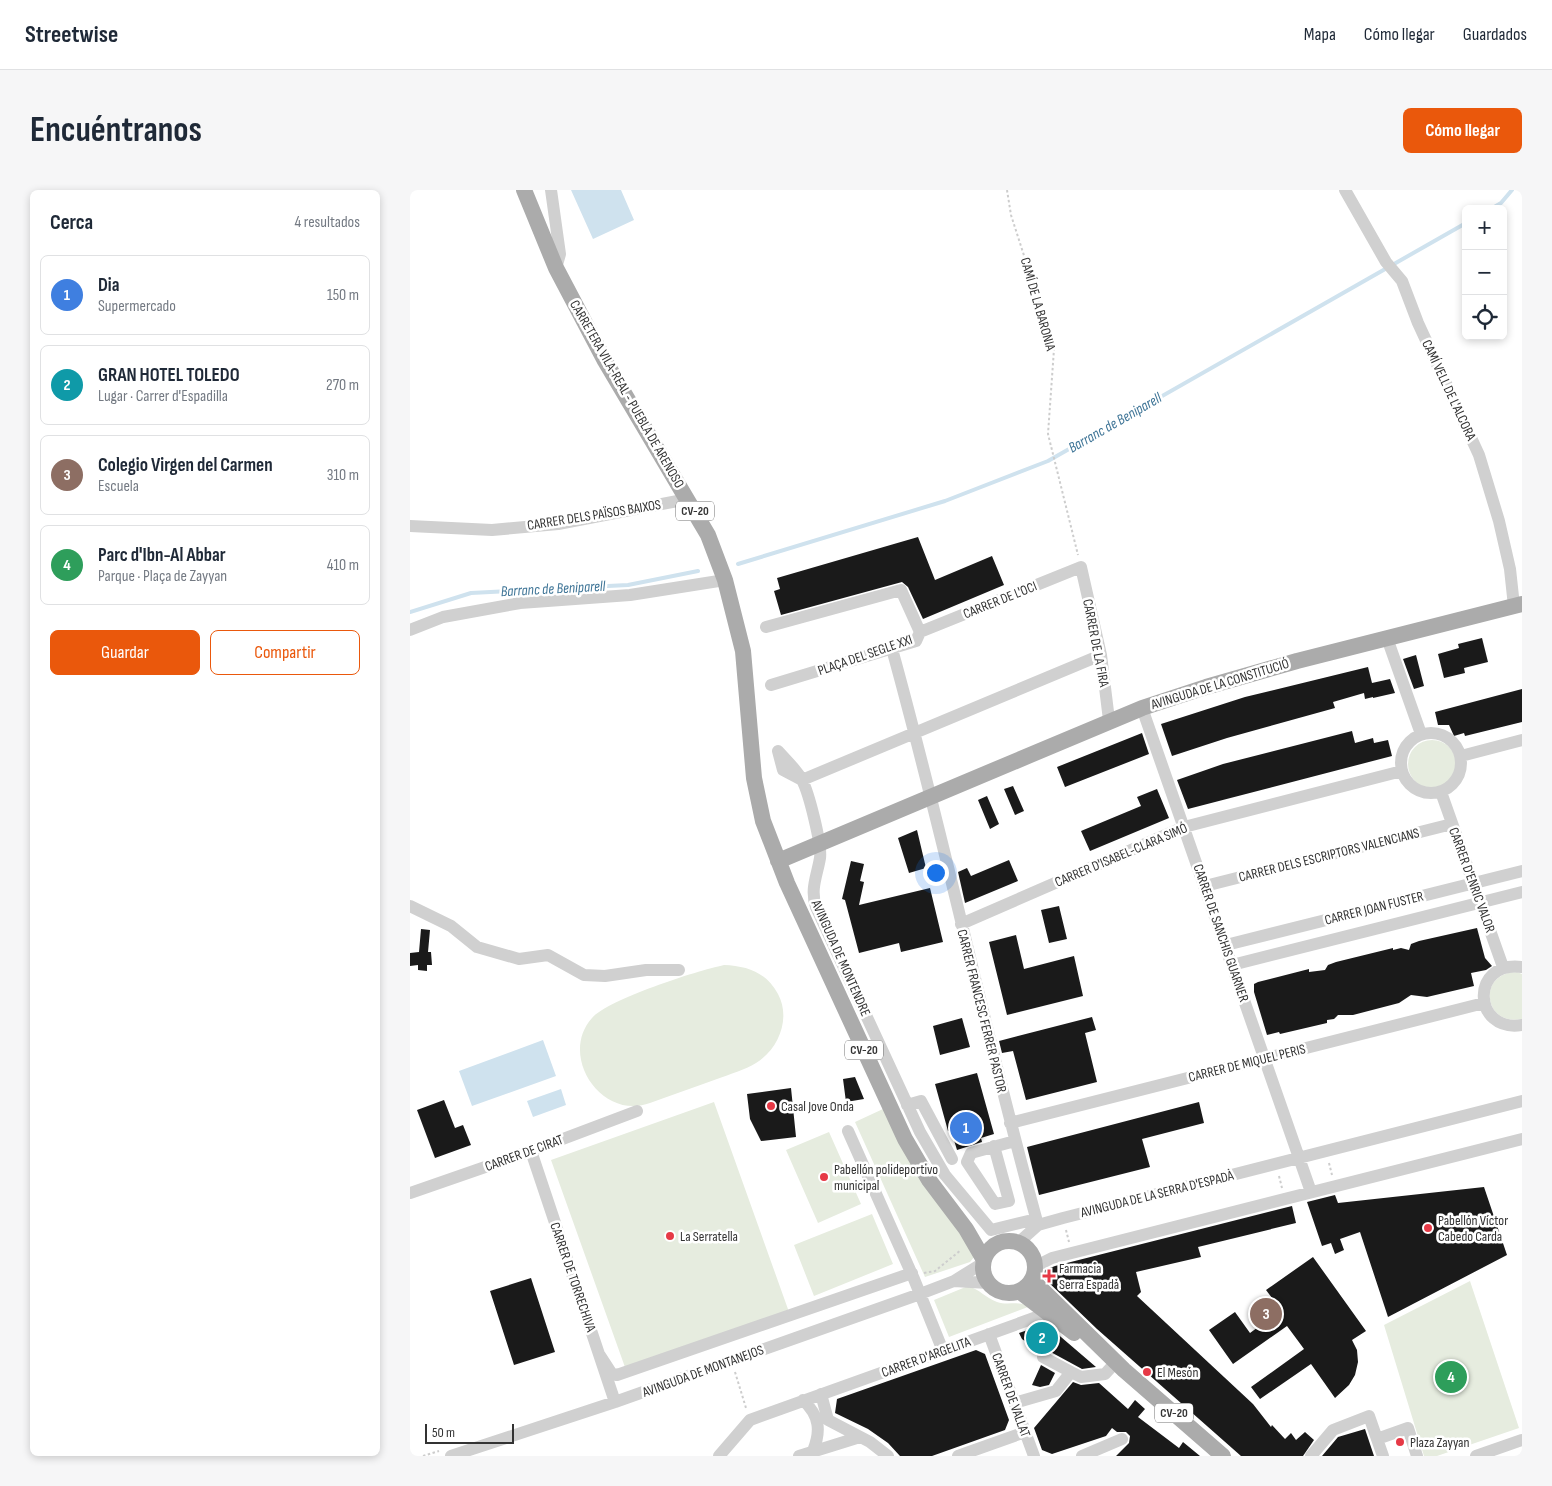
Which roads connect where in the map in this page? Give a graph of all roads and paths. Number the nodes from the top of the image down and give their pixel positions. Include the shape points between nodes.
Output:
1 (524, 190) edge
2 (551, 190) edge
3 (1007, 190) edge
4 (1345, 190) edge
5 (556, 268) junction
6 (688, 499) junction
7 (410, 526) edge
8 (1081, 567) junction
9 (725, 580) junction
10 (1518, 605) edge
11 (766, 628) dead end
12 (410, 630) edge
13 (920, 632) junction
14 (1387, 638) junction
15 (892, 649) junction
16 (1101, 654) junction
17 (772, 685) dead end
18 (1142, 708) junction
19 (1109, 720) junction
20 (915, 733) junction
21 (1421, 734) junction
22 (1522, 740) edge
23 (1460, 756) junction
24 (1402, 771) junction
25 (1441, 792) junction
26 (930, 797) junction
27 (1452, 824) junction
28 (1184, 827) junction
29 (820, 843) junction
30 (778, 861) junction
31 (1522, 871) edge
32 (1473, 883) junction
33 (1205, 886) junction
34 (1522, 892) edge
35 (1480, 902) junction
36 (410, 906) edge
37 (961, 924) junction
38 (1226, 945) junction
39 (1232, 965) junction
40 (1522, 967) edge
41 (1503, 968) junction
42 (679, 970) dead end
43 (1484, 1003) junction
44 (1522, 1025) edge
45 (1265, 1059) junction
46 (1522, 1101) edge
47 (908, 1105) junction
48 (637, 1111) dead end
49 (1010, 1123) junction
50 (848, 1132) dead end
51 (1522, 1138) edge
52 (1015, 1141) junction
53 (994, 1146) junction
54 (531, 1151) junction
55 (1326, 1151) junction
56 (969, 1157) junction
57 (1300, 1158) junction
58 (952, 1159) junction
59 (1276, 1164) junction
60 (939, 1166) junction
61 (1335, 1186) junction
62 (1310, 1192) junction
63 (410, 1193) edge
64 (1285, 1198) junction
65 (1063, 1218) junction
66 (1038, 1225) junction
67 (966, 1229) junction
68 (1019, 1242) junction
69 (993, 1246) junction
70 (1072, 1254) junction
71 (983, 1261) junction
72 (912, 1273) junction
73 (1034, 1273) junction
74 (954, 1281) junction
75 (988, 1283) junction
76 (1019, 1291) junction
77 (920, 1294) junction
78 (1048, 1313) junction
79 (989, 1334) junction
80 (943, 1351) junction
81 (599, 1354) junction
82 (1043, 1357) dead end
83 (731, 1360) junction
84 (1119, 1366) junction
85 (1071, 1372) junction
86 (821, 1394) junction
87 (804, 1400) junction
88 (615, 1402) junction
89 (1014, 1403) junction
90 (750, 1420) junction
91 (828, 1420) junction
92 (1025, 1432) junction
93 (860, 1436) junction
94 (1122, 1439) dead end
95 (1377, 1439) junction
96 (1516, 1446) edge
97 (818, 1450) junction
98 (1108, 1452) edge
99 (1415, 1455) edge
100 (451, 1456) edge
101 (719, 1456) edge
102 (799, 1456) edge
103 (888, 1456) edge
104 (958, 1456) edge
105 (1034, 1456) edge
106 (1082, 1456) edge
107 (1223, 1456) edge
108 (1311, 1456) edge
109 (1383, 1456) edge
110 (1476, 1456) edge

1 - 5 main road, CARRETERA VILA-REAL - PUEBLA DE ARENOSO / CV-20
2 - 5 street via 560,254
3 - 8 path, CAMÍ DE LA BARONIA via 1011,214 1054,349 1048,434
4 - 10 street, CAMÍ VELL DE L'ALCORA via 1386,262 1402,281 1479,455 1500,521
5 - 6 main road, CARRETERA VILA-REAL - PUEBLA DE ARENOSO / CV-20 via 605,361
6 - 7 street, CARRER DELS PAÏSOS BAIXOS via 558,524 492,530
6 - 9 main road, CARRETERA VILA-REAL - PUEBLA DE ARENOSO / CV-20 via 708,535
8 - 13 street, CARRER DE L'OCI
8 - 16 street, CARRER DE LA FIRA
9 - 12 street via 630,595 520,603 442,617
9 - 30 main road, CARRETERA VILA-REAL - PUEBLA DE ARENOSO / CV-20 via 743,651 756,793
10 - 14 main road, AVINGUDA DE LA CONSTITUCIÓ
11 - 13 street, PLAÇA DEL SEGLE XXI via 901,590
13 - 15 street, PLAÇA DEL SEGLE XXI via 916,640
14 - 18 main road, AVINGUDA DE LA CONSTITUCIÓ via 1206,687
14 - 21 street
15 - 17 street, PLAÇA DEL SEGLE XXI
15 - 20 street
16 - 19 street, CARRER DE LA FIRA
16 - 20 street
18 - 19 main road, AVINGUDA DE LA CONSTITUCIÓ
18 - 28 street, CARRER DE SANCHIS GUARNER
19 - 26 main road, AVINGUDA DE LA CONSTITUCIÓ
20 - 26 street
20 - 29 street via 802,780
21 - 23 street via 1445,737 1457,747
21 - 24 street via 1402,753
22 - 23 street
23 - 25 street via 1461,765 1455,781
24 - 25 street via 1413,787 1431,793
24 - 28 street, CARRER D'ISABEL-CLARA SIMÓ
25 - 27 street, CARRER D'ENRIC VALOR
26 - 29 main road, AVINGUDA DE LA CONSTITUCIÓ
26 - 37 street, CARRER FRANCESC FERRER PASTOR
27 - 32 street, CARRER D'ENRIC VALOR
27 - 33 street, CARRER DELS ESCRIPTORS VALENCIANS
28 - 33 street, CARRER DE SANCHIS GUARNER
28 - 37 street, CARRER D'ISABEL-CLARA SIMÓ
29 - 30 main road, AVINGUDA DE LA CONSTITUCIÓ
29 - 47 street, AVINGUDA DE MONTENDRE via 812,897
30 - 67 main road, AVINGUDA DE MONTENDRE / CV-20 via 905,1139 929,1180
31 - 32 street, CARRER JOAN FUSTER
32 - 35 street, CARRER D'ENRIC VALOR
32 - 38 street, CARRER JOAN FUSTER
33 - 38 street, CARRER DE SANCHIS GUARNER
34 - 35 street, CARRER JOAN FUSTER
35 - 39 street, CARRER JOAN FUSTER
35 - 41 street, CARRER D'ENRIC VALOR
36 - 42 street via 451,926 477,947 519,959 548,955 584,975
37 - 49 street, CARRER FRANCESC FERRER PASTOR
38 - 39 street, CARRER DE SANCHIS GUARNER
39 - 45 street, CARRER DE SANCHIS GUARNER
40 - 41 street
41 - 43 street via 1495,972 1485,986
43 - 44 street via 1494,1020 1503,1025
43 - 45 street, CARRER DE MIQUEL PERIS
45 - 49 street, CARRER DE MIQUEL PERIS
45 - 57 street, CARRER DE SANCHIS GUARNER
46 - 55 street, AVINGUDA DE LA SERRA D'ESPADÀ
47 - 58 street via 921,1101
47 - 60 street, AVINGUDA DE MONTENDRE
48 - 54 street, CARRER DE CIRAT
49 - 52 street, CARRER FRANCESC FERRER PASTOR
50 - 72 street
51 - 61 street
52 - 53 street
52 - 66 street, CARRER FRANCESC FERRER PASTOR
53 - 56 street via 971,1153
53 - 56 street via 1009,1201 995,1204 967,1162
54 - 63 street, CARRER DE CIRAT
54 - 81 street, CARRER DE TORRECHIVA
55 - 57 street, AVINGUDA DE LA SERRA D'ESPADÀ
55 - 61 path
56 - 58 street
57 - 59 street, AVINGUDA DE LA SERRA D'ESPADÀ
57 - 62 street
58 - 60 street
59 - 64 path
59 - 65 street, AVINGUDA DE LA SERRA D'ESPADÀ
60 - 66 street, AVINGUDA DE MONTENDRE via 991,1230 1028,1221
61 - 62 street
62 - 64 street
64 - 70 street
65 - 66 street, AVINGUDA DE LA SERRA D'ESPADÀ
65 - 70 path
66 - 68 street, AVINGUDA DE LA SERRA D'ESPADÀ
67 - 69 main road, AVINGUDA DE MONTENDRE / CV-20
67 - 71 main road, AVINGUDA DE MONTENDRE / CV-20
68 - 69 main road via 1001,1242
68 - 73 main road, CV-20 via 1031,1251
69 - 71 main road
70 - 73 street via 1052,1258
71 - 74 street, AVINGUDA DE MONTANEJOS
71 - 75 main road, CV-20
72 - 77 street
72 - 81 street via 617,1375 612,1374
73 - 76 main road
73 - 84 main road, CV-20
74 - 75 street, AVINGUDA DE MONTANEJOS
74 - 77 street, AVINGUDA DE MONTANEJOS
75 - 76 main road, CV-20 via 1002,1292
76 - 78 main road, CV-20
77 - 80 street
77 - 83 street, AVINGUDA DE MONTANEJOS
78 - 79 street, CARRER D'ARGELITA
78 - 84 main road, CV-20
79 - 80 street, CARRER D'ARGELITA
79 - 89 street, CARRER DE VALLAT
80 - 86 street, CARRER D'ARGELITA
81 - 88 street, CARRER DE TORRECHIVA
82 - 85 street
83 - 88 street, AVINGUDA DE MONTANEJOS
83 - 90 path
84 - 85 street via 1106,1374 1081,1377
84 - 107 main road, CV-20
85 - 89 street via 1056,1390
86 - 87 street, CARRER D'ARGELITA
86 - 91 street
87 - 90 street, CARRER D'ARGELITA
87 - 97 street via 812,1409 820,1434
88 - 100 street, AVINGUDA DE MONTANEJOS
89 - 92 street, CARRER DE VALLAT
90 - 101 street, CARRER D'ARGELITA
91 - 93 street
91 - 97 street
92 - 104 street
92 - 105 street, CARRER DE VALLAT
93 - 97 street
93 - 103 street
94 - 98 street
95 - 99 street via 1408,1428
95 - 108 street via 1369,1416 1333,1430
95 - 109 street
96 - 110 street
97 - 102 street
98 - 106 street

